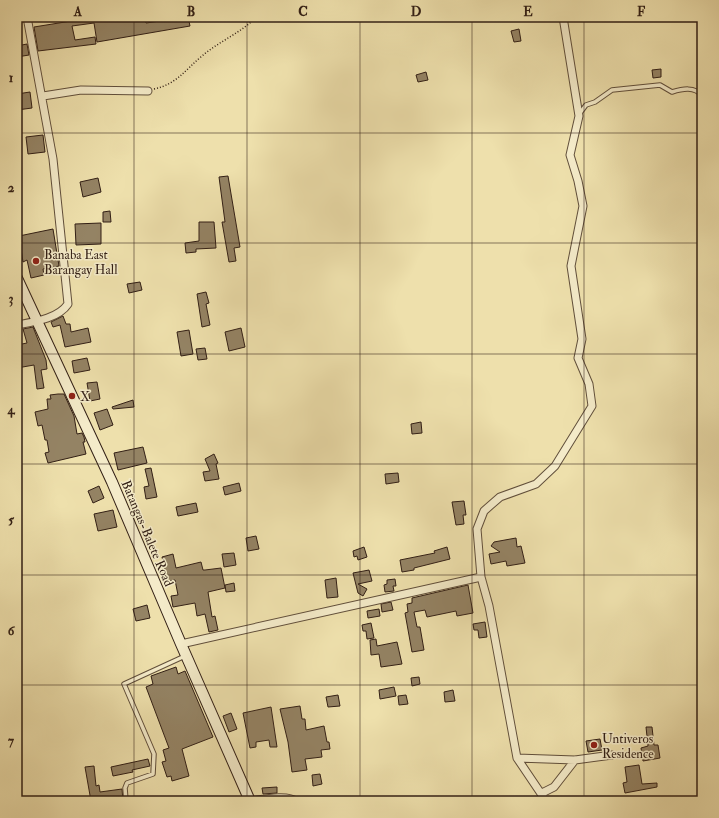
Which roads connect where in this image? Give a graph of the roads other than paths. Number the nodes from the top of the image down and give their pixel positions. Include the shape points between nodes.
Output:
1 (27, 17) edge
2 (563, 17) edge
3 (148, 91) road end
4 (42, 96) junction
5 (702, 96) edge
6 (579, 116) junction
7 (17, 278) edge
8 (36, 321) junction
9 (17, 325) edge
10 (480, 577) junction
11 (181, 644) junction
12 (186, 656) junction
13 (612, 755) dead end
14 (517, 758) junction
15 (575, 760) junction
16 (542, 793) junction
17 (126, 801) edge
18 (250, 801) edge
19 (295, 801) edge
20 (546, 801) edge

1 - 4 street
2 - 6 street
3 - 4 street via 81,90
4 - 8 street via 57,185 68,304 63,311
5 - 6 lane via 695,90 672,92 660,85 612,90 586,105
6 - 10 street via 570,155 583,206 571,266 582,339 578,358 589,384 592,406 555,466 536,484 500,497 484,511 477,529
7 - 8 main road, Batangas-Balete Road
8 - 9 street
8 - 11 main road, Batangas-Balete Road via 112,482
10 - 11 street
10 - 14 street via 489,606
11 - 12 main road, Batangas-Balete Road
12 - 17 lane via 124,684 154,754 155,766 153,774 127,783
12 - 18 main road, Batangas-Balete Road
13 - 15 street
14 - 15 street
14 - 16 street
15 - 16 street via 554,787
16 - 20 street
18 - 19 street via 284,798

